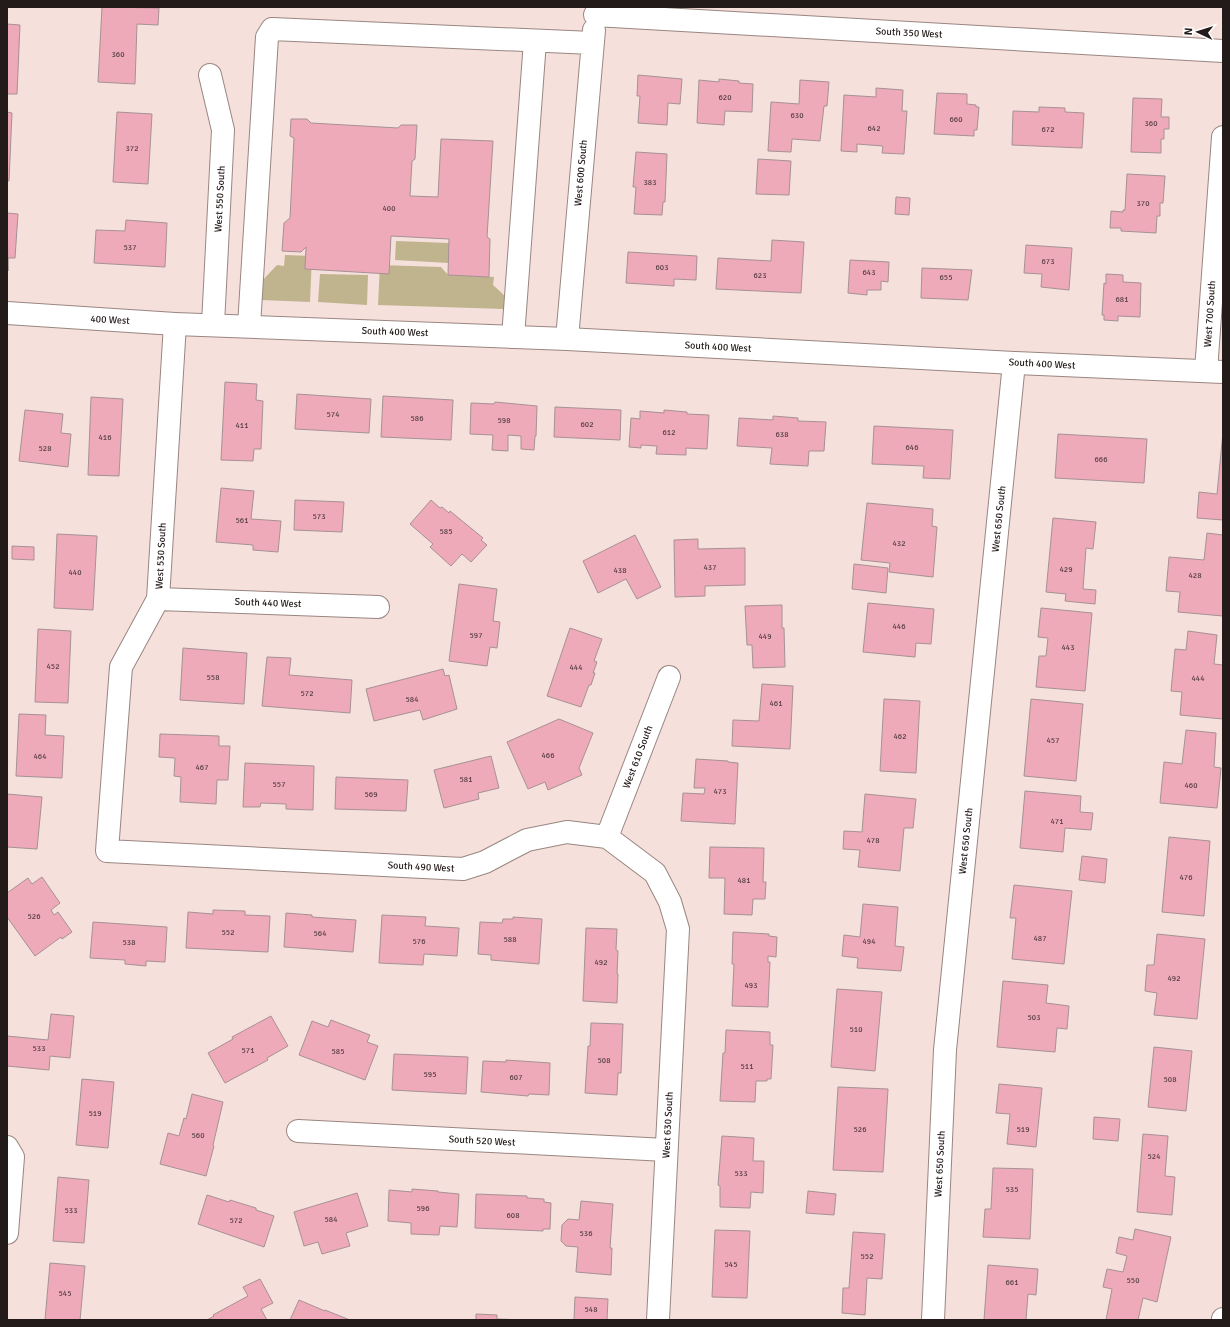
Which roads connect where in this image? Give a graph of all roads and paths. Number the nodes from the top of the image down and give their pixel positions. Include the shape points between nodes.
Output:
1 (595, 11) edge
2 (535, 41) junction
3 (592, 43) junction
4 (1223, 51) edge
5 (210, 74) dead end
6 (1223, 136) edge
7 (7, 313) edge
8 (175, 324) junction
9 (213, 324) junction
10 (249, 326) junction
11 (513, 337) junction
12 (567, 339) junction
13 (1014, 363) junction
14 (1215, 372) edge
15 (158, 599) junction
16 (378, 608) dead end
17 (669, 677) dead end
18 (607, 837) junction
19 (107, 852) joint
20 (678, 930) joint
21 (298, 1131) dead end
22 (7, 1147) edge
23 (666, 1150) junction
24 (7, 1232) edge
25 (658, 1320) edge
26 (933, 1320) edge

1 - 3 street, West 600 South
1 - 4 street, South 350 West
2 - 3 street
2 - 10 street via 272,29 267,37
2 - 11 street
3 - 12 street, West 600 South
5 - 9 street, West 550 South via 223,130
6 - 14 street, West 700 South
7 - 8 street, 400 West
8 - 9 street, 400 West
8 - 15 street, West 530 South
9 - 10 street, South 400 West
10 - 11 street, South 400 West
11 - 12 street, South 400 West
12 - 13 street, South 400 West
13 - 14 street, South 400 West
13 - 26 street, West 650 South via 945,1050
15 - 16 street, South 440 West
15 - 19 street, West 530 South via 121,667
17 - 18 street, West 610 South
18 - 19 street, South 490 West via 567,832 526,840 485,862 464,869
18 - 20 street, South 490 West via 655,873 670,902
20 - 23 street, West 630 South
21 - 23 street, South 520 West
22 - 24 street via 13,1157
23 - 25 street, West 630 South

